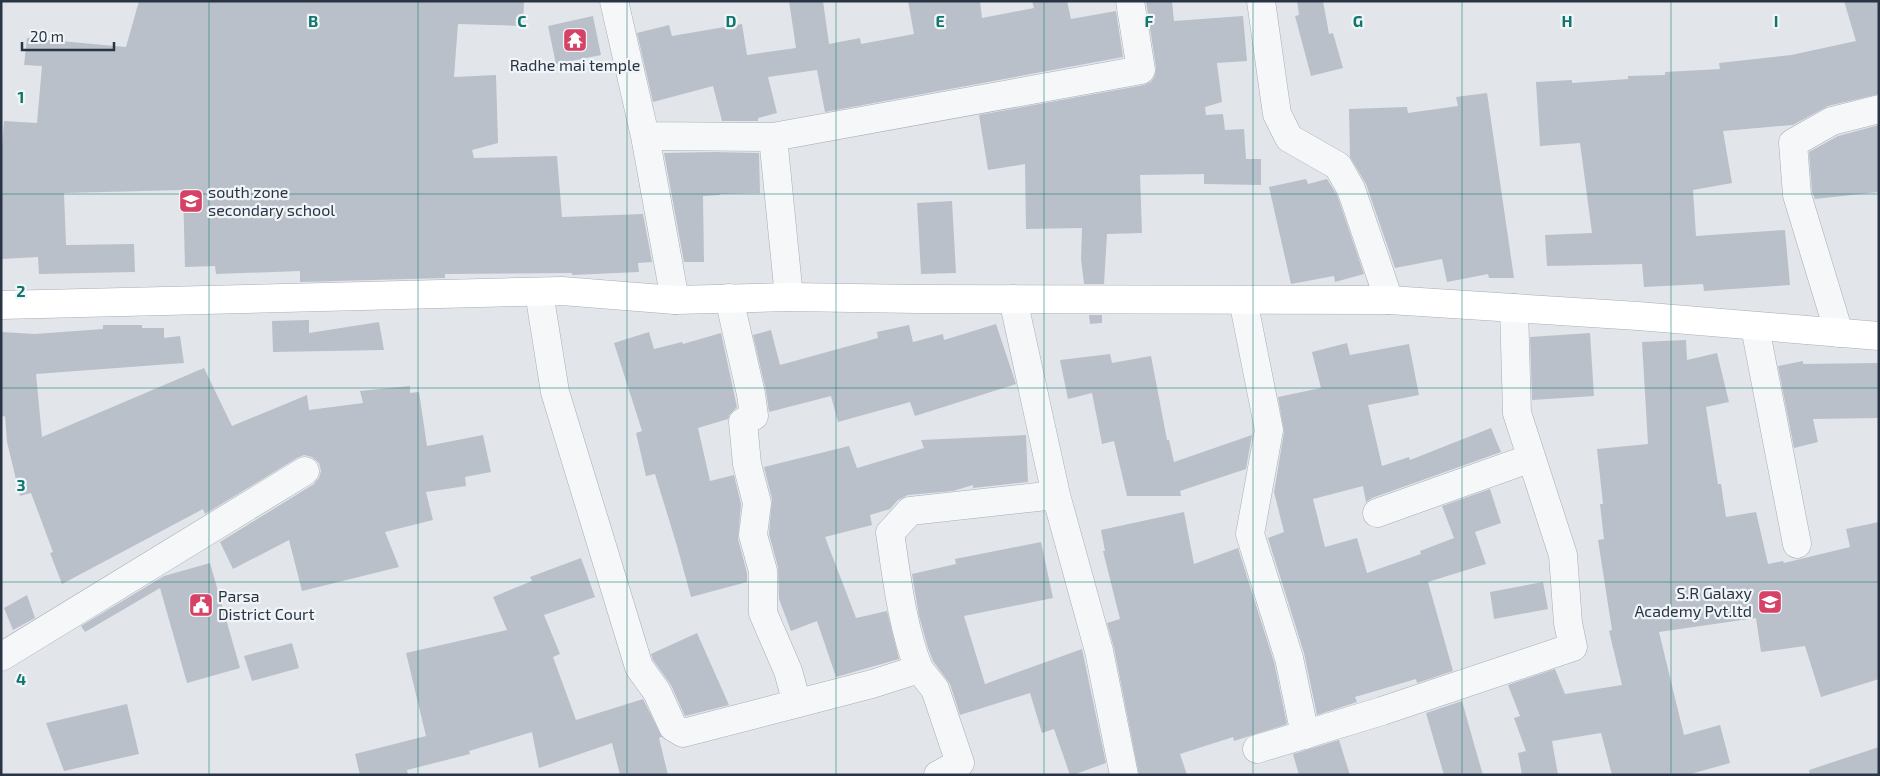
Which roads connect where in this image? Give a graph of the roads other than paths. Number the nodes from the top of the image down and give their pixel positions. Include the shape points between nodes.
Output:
1 (614, 1) edge
2 (1130, 1) edge
3 (1261, 1) edge
4 (1879, 109) edge
5 (645, 136) junction
6 (773, 137) junction
7 (539, 292) junction
8 (789, 297) junction
9 (729, 298) junction
10 (1013, 299) junction
11 (675, 300) junction
12 (1243, 300) junction
13 (1389, 300) junction
14 (1, 305) edge
15 (1514, 308) junction
16 (1755, 327) junction
17 (1839, 333) junction
18 (1879, 336) edge
19 (1531, 458) junction
20 (305, 471) dead end
21 (1056, 495) junction
22 (1377, 513) dead end
23 (1797, 544) dead end
24 (1, 657) edge
25 (919, 669) junction
26 (797, 703) junction
27 (1305, 735) junction
28 (1257, 749) dead end
29 (938, 775) edge
30 (1124, 775) edge

1 - 5 street
2 - 6 street via 1141,70
3 - 13 street via 1277,114 1289,138 1338,166 1351,189
4 - 17 street via 1832,121 1793,142 1797,194
5 - 6 street
5 - 11 street
6 - 8 street
7 - 11 street via 562,290
7 - 14 street
7 - 26 street via 555,392 639,667 657,692 673,727 683,733
8 - 9 street
8 - 10 street
9 - 11 street
9 - 26 street via 754,416 743,422 747,464 757,502 753,535 763,571 763,613 788,671
10 - 12 street
10 - 21 street
12 - 13 street
12 - 27 street via 1269,430 1250,534 1289,658
13 - 15 street
15 - 16 street
15 - 19 street via 1517,413
16 - 17 street
16 - 23 street
17 - 18 street
19 - 22 street
19 - 27 street via 1563,555 1573,646
20 - 24 street
21 - 25 street via 910,511 890,533 900,604
21 - 30 street via 1099,651
25 - 26 street
25 - 29 street via 935,689 960,763
27 - 28 street

